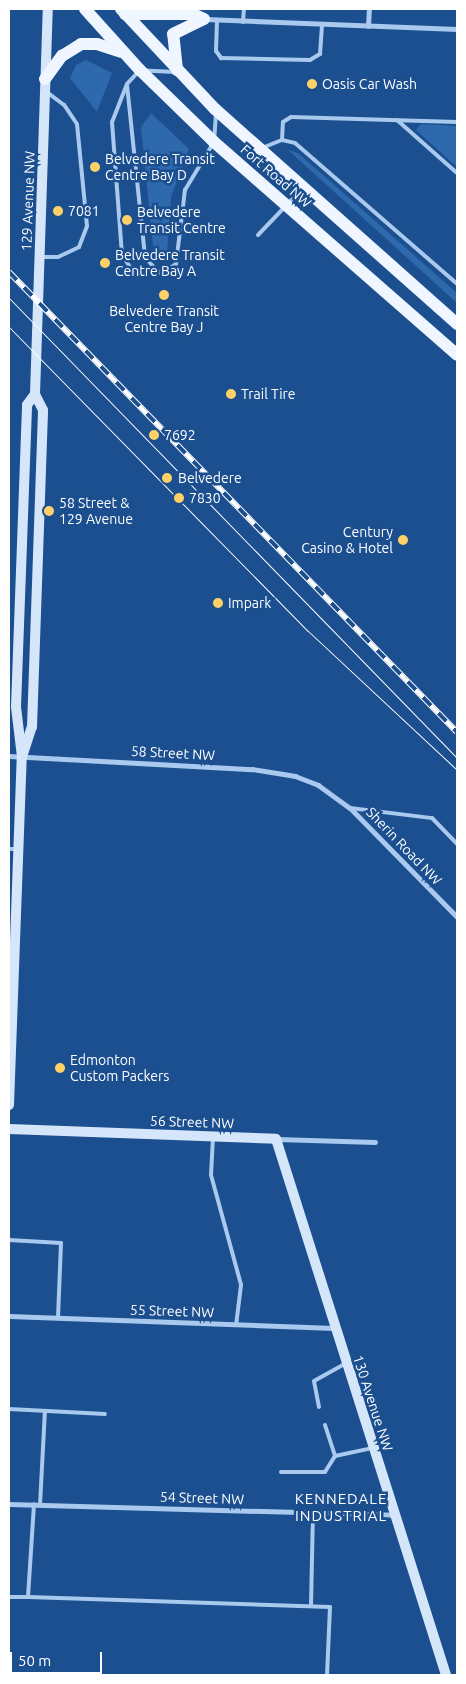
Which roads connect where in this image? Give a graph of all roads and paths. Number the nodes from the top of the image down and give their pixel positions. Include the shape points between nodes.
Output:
1 (48, 9) edge
2 (85, 9) edge
3 (244, 9) edge
4 (369, 9) edge
5 (123, 11) edge
6 (211, 20) junction
7 (243, 22) junction
8 (322, 24) junction
9 (368, 26) junction
10 (457, 29) edge
11 (123, 53) junction
12 (140, 70) junction
13 (177, 72) junction
14 (127, 84) junction
15 (45, 85) junction
16 (215, 109) junction
17 (396, 120) junction
18 (457, 122) edge
19 (282, 140) junction
20 (214, 142) junction
21 (258, 149) junction
22 (457, 174) edge
23 (303, 188) junction
24 (288, 206) junction
25 (258, 235) dead end
26 (40, 257) junction
27 (159, 273) junction
28 (457, 284) edge
29 (457, 324) edge
30 (457, 355) edge
31 (35, 394) junction
32 (9, 756) edge
33 (22, 757) junction
34 (332, 793) joint
35 (350, 808) junction
36 (457, 844) edge
37 (14, 849) edge
38 (457, 917) edge
39 (12, 942) edge
40 (9, 1105) edge
41 (9, 1129) edge
42 (213, 1137) junction
43 (276, 1139) junction
44 (375, 1142) dead end
45 (9, 1240) edge
46 (9, 1316) edge
47 (58, 1318) junction
48 (236, 1324) junction
49 (334, 1328) junction
50 (346, 1363) junction
51 (319, 1407) dead end
52 (9, 1409) edge
53 (45, 1411) junction
54 (105, 1414) dead end
55 (325, 1425) dead end
56 (373, 1448) junction
57 (335, 1456) junction
58 (281, 1472) dead end
59 (9, 1504) edge
60 (37, 1504) junction
61 (313, 1513) junction
62 (395, 1516) junction
63 (9, 1597) edge
64 (28, 1597) junction
65 (311, 1606) junction
66 (327, 1675) edge
67 (446, 1675) edge

1 - 15 street, 129 Avenue NW
2 - 11 main road, Fort Road NW
3 - 7 lane
4 - 9 street
5 - 6 main road via 194,14
5 - 13 main road, Fort Road NW
6 - 7 street
6 - 8 lane via 216,51 221,58 310,60 320,54
6 - 13 main road via 173,34 171,46
7 - 8 street
8 - 9 street
9 - 10 street
11 - 12 main road, Fort Road NW
11 - 15 main road via 97,44 81,44 62,56
12 - 13 lane
12 - 14 lane
12 - 20 main road, Fort Road NW
13 - 16 main road, Fort Road NW
14 - 27 lane via 144,257
14 - 27 lane via 110,136 123,261 134,274
15 - 26 street, 129 Avenue NW
15 - 26 lane via 64,104 77,124 87,226 79,247 58,257
16 - 20 lane
16 - 21 main road, Fort Road NW
17 - 18 lane
17 - 19 lane via 292,117 283,122
17 - 22 lane
19 - 21 lane
19 - 28 lane via 295,143
20 - 24 main road, Fort Road NW
20 - 27 lane via 185,190 176,264
21 - 23 main road, Fort Road NW
23 - 24 lane
23 - 29 main road, Fort Road NW
24 - 25 lane
24 - 30 main road, Fort Road NW
26 - 31 street, 129 Avenue NW
31 - 33 street, 129 Avenue NW via 42,419 32,727
31 - 33 street, 129 Avenue NW via 27,405 15,724
32 - 33 street, 58 Street NW
33 - 34 street, 58 Street NW via 267,770 295,776
33 - 37 street, 129 Avenue NW
34 - 35 street, Sherin Road NW
35 - 36 lane via 432,818
35 - 38 street, Sherin Road NW
37 - 39 street, 129 Avenue NW
39 - 40 street, 129 Avenue NW
41 - 42 street, 56 Street NW
42 - 43 street, 56 Street NW
42 - 48 lane via 211,1175 241,1285
43 - 44 street, 56 Street NW
43 - 49 street, 130 Avenue NW
45 - 47 lane via 61,1243
46 - 47 street, 55 Street NW
47 - 48 street, 55 Street NW
48 - 49 street, 55 Street NW
49 - 50 street, 130 Avenue NW
50 - 51 lane via 314,1381
50 - 56 street, 130 Avenue NW
52 - 53 lane
53 - 54 lane
53 - 60 lane
55 - 57 lane
56 - 57 lane
56 - 62 street, 130 Avenue NW
57 - 58 lane via 325,1472
59 - 60 street, 54 Street NW
60 - 61 street, 54 Street NW
60 - 64 lane
61 - 62 street, 54 Street NW
61 - 65 lane
62 - 67 street, 130 Avenue NW
63 - 64 lane
64 - 65 lane
65 - 66 lane via 330,1607

